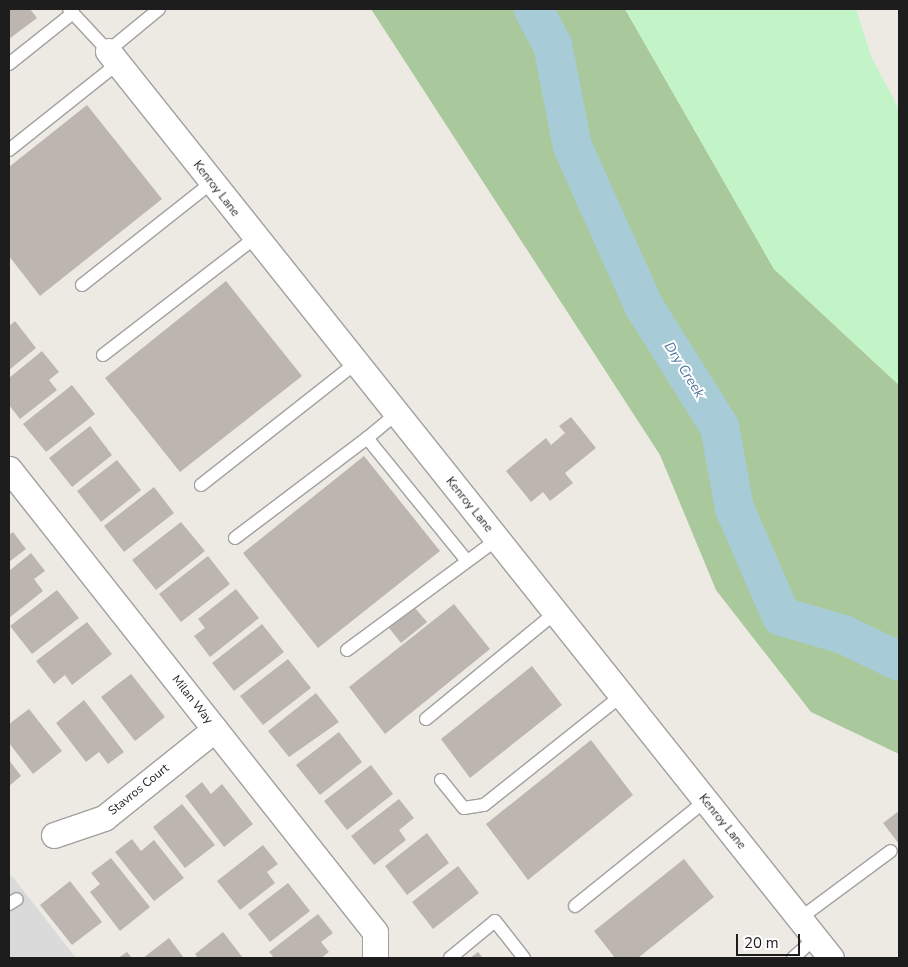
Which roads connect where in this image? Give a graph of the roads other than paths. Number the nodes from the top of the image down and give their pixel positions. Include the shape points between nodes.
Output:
1 (159, 9) edge
2 (71, 11) edge
3 (113, 57) junction
4 (9, 64) edge
5 (9, 150) edge
6 (211, 183) junction
7 (255, 238) junction
8 (82, 285) dead end
9 (103, 355) dead end
10 (355, 364) junction
11 (396, 414) junction
12 (367, 438) junction
13 (9, 469) edge
14 (201, 485) dead end
15 (235, 538) dead end
16 (496, 540) junction
17 (466, 560) junction
18 (554, 613) junction
19 (347, 650) dead end
20 (620, 696) junction
21 (426, 719) dead end
22 (216, 730) junction
23 (441, 780) dead end
24 (705, 801) junction
25 (54, 835) dead end
26 (891, 851) dead end
27 (575, 906) dead end
28 (799, 919) junction
29 (815, 938) junction
30 (375, 958) edge
31 (450, 958) edge
32 (524, 958) edge
33 (793, 958) edge
34 (831, 958) edge

1 - 3 lane
2 - 3 lane
2 - 4 lane
3 - 5 lane
3 - 6 street, Kenroy Lane
6 - 7 street, Kenroy Lane
6 - 8 lane
7 - 9 lane
7 - 10 street, Kenroy Lane
10 - 11 street, Kenroy Lane
10 - 14 lane
11 - 12 lane
11 - 16 street, Kenroy Lane
12 - 15 lane
12 - 17 lane
13 - 22 street, Milan Way
16 - 17 lane
16 - 18 street, Kenroy Lane
17 - 19 lane
18 - 20 street, Kenroy Lane
18 - 21 lane
20 - 23 lane via 484,805 464,808
20 - 24 street, Kenroy Lane
22 - 25 street, Stavros Court via 104,818
22 - 30 street, Milan Way via 375,932
24 - 27 lane
24 - 28 street, Kenroy Lane
26 - 28 lane
28 - 29 street, Kenroy Lane
29 - 33 lane
29 - 34 street, Kenroy Lane
31 - 32 lane via 495,921

